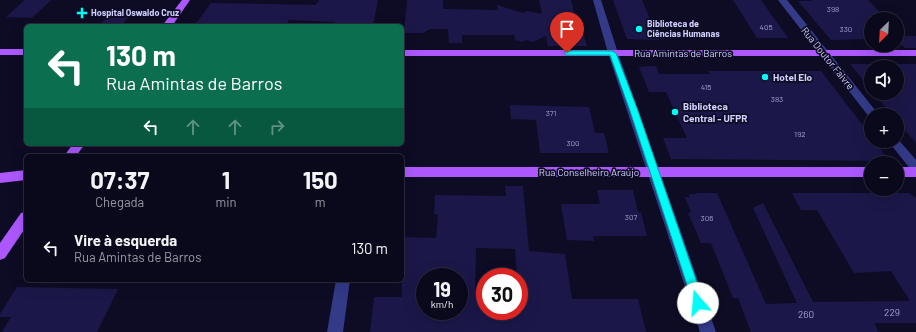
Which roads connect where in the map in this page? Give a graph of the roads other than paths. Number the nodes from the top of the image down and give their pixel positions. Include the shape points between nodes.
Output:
1 (186, 0) edge
2 (597, 0) edge
3 (782, 0) edge
4 (168, 24) edge
5 (0, 52) edge
6 (24, 52) edge
7 (404, 53) edge
8 (612, 53) junction
9 (824, 53) junction
10 (916, 53) edge
11 (868, 108) edge
12 (900, 148) edge
13 (916, 168) edge
14 (404, 172) edge
15 (654, 172) junction
16 (864, 172) edge
17 (904, 172) edge
18 (916, 172) edge
19 (24, 175) edge
20 (0, 178) edge
21 (24, 220) edge
22 (0, 254) edge
23 (343, 282) edge
24 (335, 332) edge
25 (708, 332) edge

1 - 4 main road
2 - 8 street
3 - 9 street, Rua Doutor Faivre
5 - 6 main road
7 - 8 main road, Rua Amintas de Barros
8 - 9 main road, Rua Amintas de Barros
8 - 15 street
9 - 10 main road, Rua Amintas de Barros
9 - 11 street, Rua Doutor Faivre
12 - 13 street
14 - 15 main road, Rua Conselheiro Araújo
15 - 16 main road, Rua Conselheiro Araújo
15 - 25 street
17 - 18 main road
19 - 20 main road
21 - 22 main road
23 - 24 street

